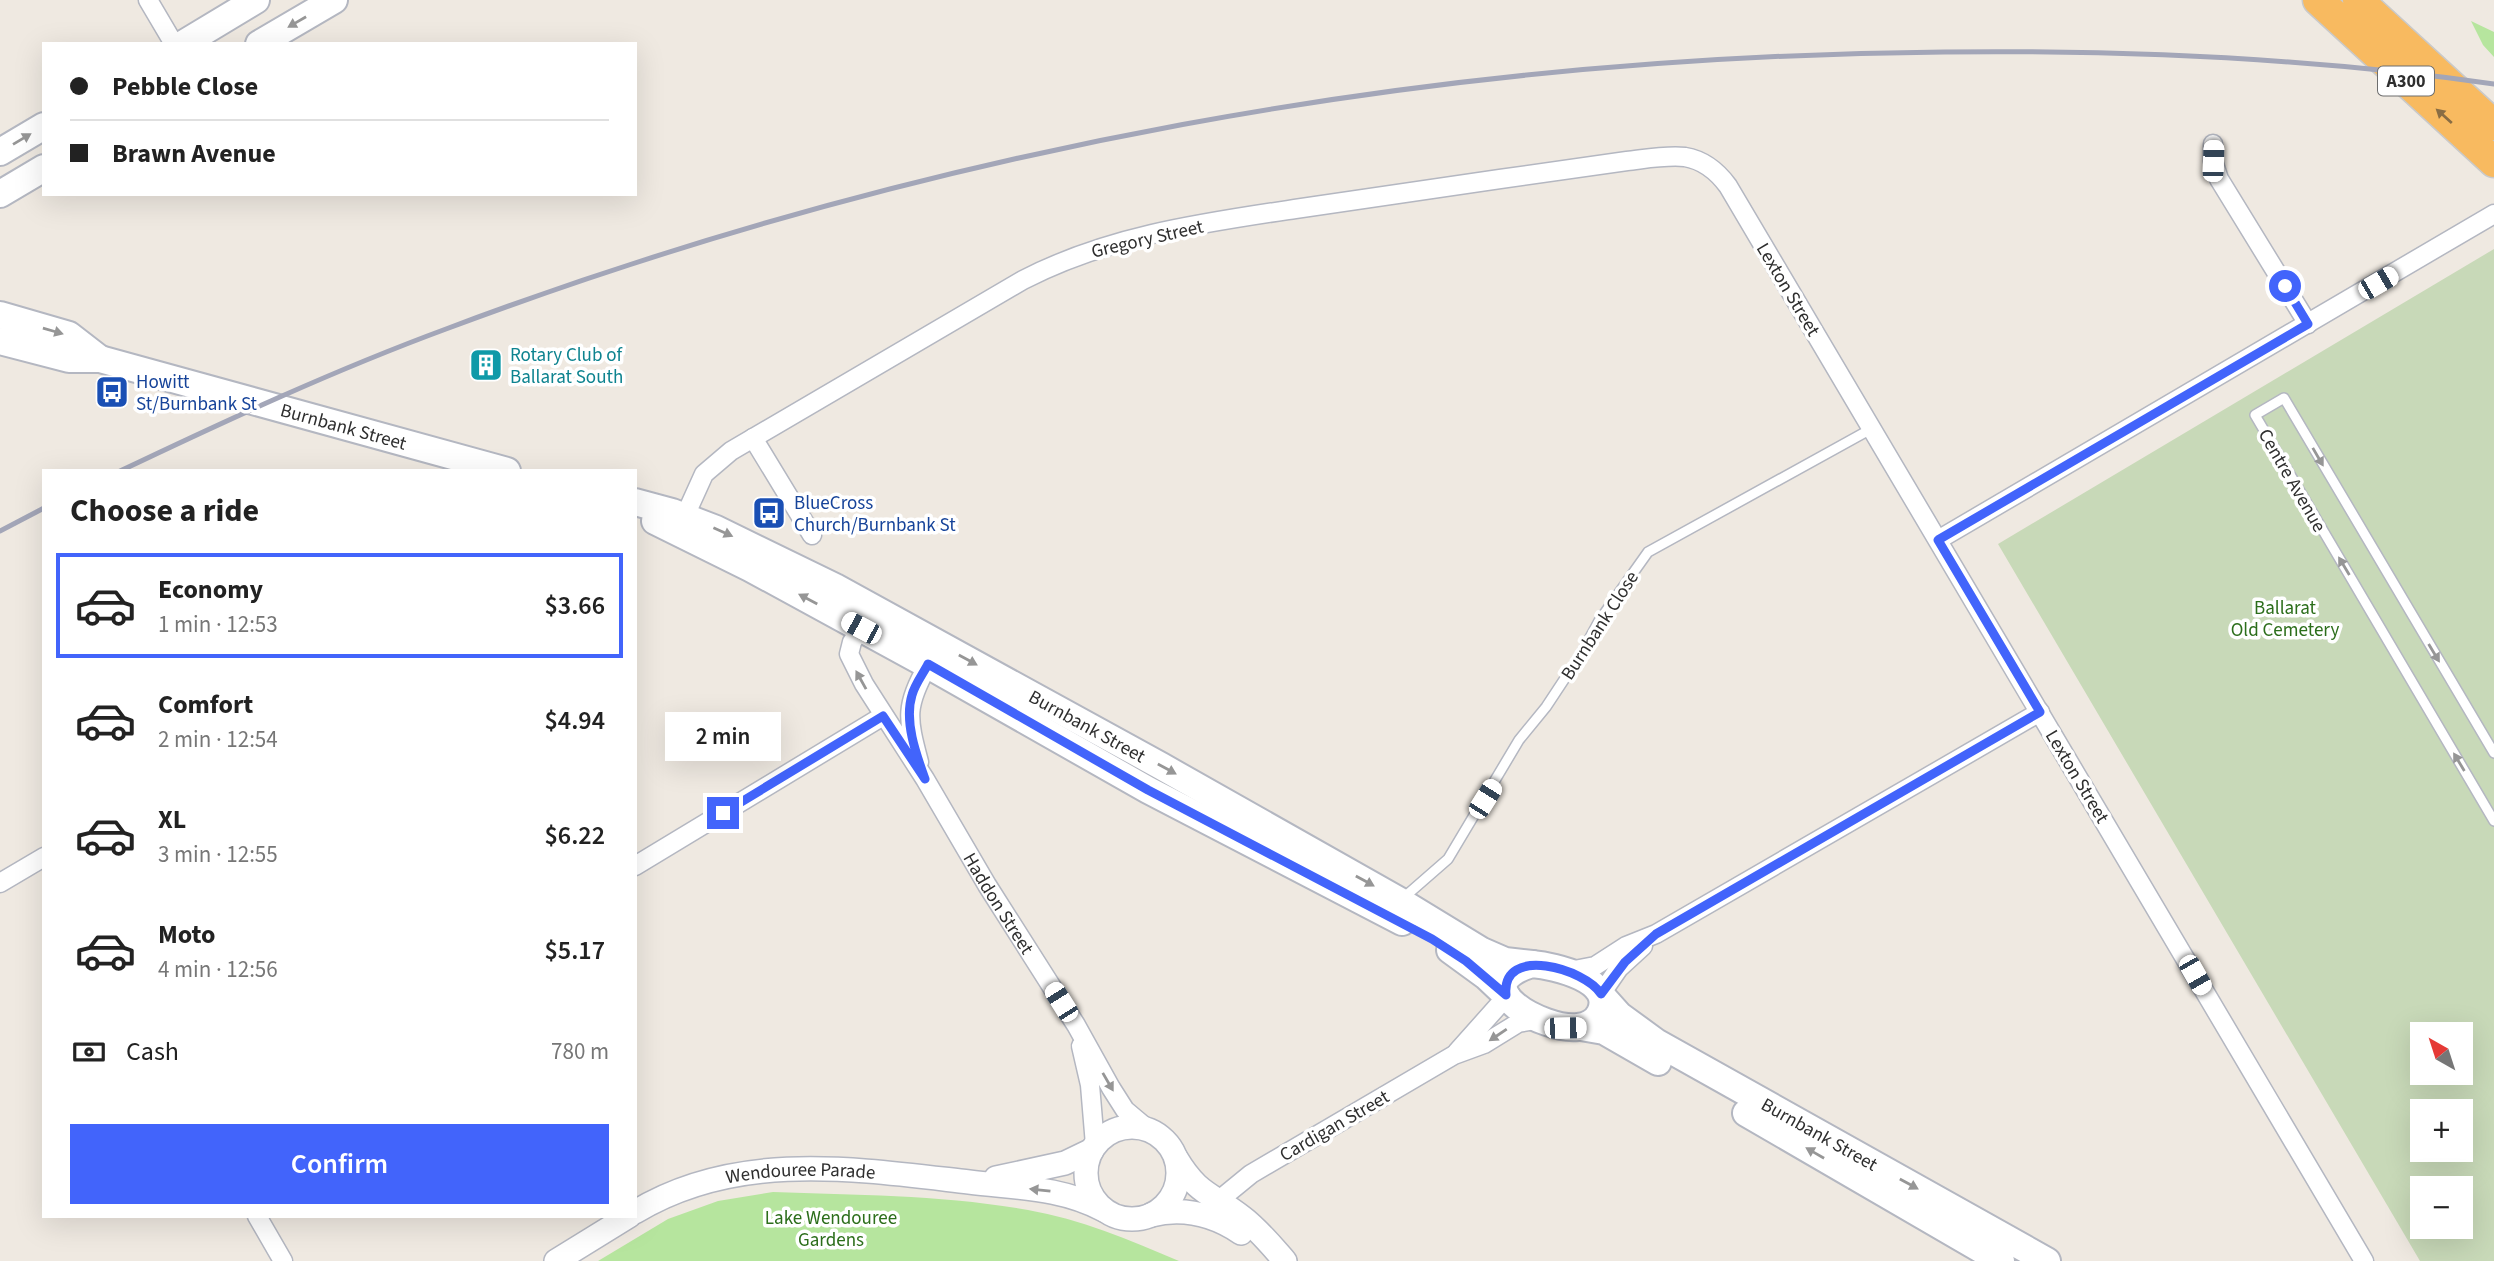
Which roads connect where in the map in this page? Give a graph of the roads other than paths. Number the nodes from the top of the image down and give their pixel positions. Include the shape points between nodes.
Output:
1 (148, 0) edge
2 (256, 0) edge
3 (334, 0) edge
4 (2318, 0) edge
5 (2358, 0) edge
6 (173, 42) edge
7 (186, 42) edge
8 (262, 42) edge
9 (2494, 125) edge
10 (42, 127) edge
11 (2213, 144) dead end
12 (0, 152) edge
13 (1693, 159) joint
14 (2494, 162) edge
15 (42, 169) edge
16 (0, 194) edge
17 (2494, 214) edge
18 (0, 315) edge
19 (2308, 324) junction
20 (0, 341) edge
21 (100, 359) junction
22 (1871, 429) junction
23 (753, 438) junction
24 (501, 469) edge
25 (637, 503) edge
26 (637, 514) edge
27 (685, 516) junction
28 (812, 535) dead end
29 (1938, 540) junction
30 (884, 614) junction
31 (861, 628) junction
32 (934, 654) junction
33 (2040, 712) junction
34 (883, 716) junction
35 (2494, 753) edge
36 (925, 779) junction
37 (2494, 821) edge
38 (42, 859) edge
39 (637, 865) edge
40 (0, 883) edge
41 (1400, 901) junction
42 (1656, 934) junction
43 (1532, 964) junction
44 (1559, 971) junction
45 (1601, 995) junction
46 (1506, 996) junction
47 (1542, 1019) junction
48 (1076, 1026) junction
49 (1581, 1027) junction
50 (1454, 1055) junction
51 (1150, 1131) junction
52 (1094, 1147) junction
53 (1176, 1158) junction
54 (972, 1183) junction
55 (1217, 1201) junction
56 (1104, 1210) junction
57 (637, 1212) edge
58 (1150, 1216) junction
59 (258, 1218) edge
60 (626, 1218) edge
61 (283, 1261) edge
62 (556, 1261) edge
63 (1283, 1261) edge
64 (2001, 1261) edge
65 (2047, 1261) edge
66 (2364, 1261) edge

1 - 6 street
2 - 7 main road
3 -> 8 main road
14 -> 4 highway, A300
5 - 9 highway, A300
12 -> 10 main road
11 - 19 street via 2219,178
13 - 22 street, Lexton Street via 1710,167 1728,186
13 - 23 street, Gregory Street via 1648,159 1410,192 1236,218 1101,246 1023,280
15 - 16 main road
17 - 19 street
18 -> 21 main road, Burnbank Street via 69,335
19 - 29 street
20 - 21 main road, Burnbank Street via 68,359
21 - 24 main road, Burnbank Street
22 - 29 street, Lexton Street
22 - 41 lane, Burnbank Close via 1647,552 1546,708 1519,740 1448,859
23 - 27 street, Gregory Street via 704,474
23 - 28 street
25 - 27 main road, Burnbank Street
31 -> 26 main road, Burnbank Street
27 -> 30 main road, Burnbank Street
29 - 33 street, Lexton Street
30 - 31 street
30 - 32 main road, Burnbank Street
31 - 32 main road, Burnbank Street
34 -> 31 street, Haddon Street via 850,659 850,648
32 - 36 street, Haddon Street via 910,705 914,745
32 -> 41 main road, Burnbank Street
32 - 46 main road, Burnbank Street via 1148,790 1432,939
33 - 42 street
33 - 66 street, Lexton Street
34 - 36 street, Haddon Street
34 - 39 street
37 -> 35 lane, Centre Avenue via 2255,415 2284,398
36 - 48 street, Haddon Street
38 - 40 street
41 - 43 main road, Burnbank Street via 1490,955
42 - 44 street via 1585,970
42 - 45 street via 1625,962
43 - 44 main road, Burnbank Street
43 - 46 main road via 1509,976
44 - 45 main road, Burnbank Street via 1588,980
45 - 49 main road via 1602,1009
45 -> 65 main road, Burnbank Street via 1619,1015 1656,1042
46 - 47 main road, Burnbank Street via 1517,1009
46 - 50 street, Cardigan Street
47 - 49 main road, Burnbank Street via 1565,1028
47 -> 50 street, Cardigan Street via 1518,1023 1484,1044
48 -> 51 street, Haddon Street via 1125,1110
48 - 52 street, Haddon Street via 1090,1085
64 -> 49 main road, Burnbank Street via 1609,1033
50 - 55 street, Cardigan Street via 1251,1174
51 - 52 street via 1120,1129
51 - 53 street via 1161,1137
52 - 54 street, Wendouree Parade via 1065,1163
52 - 56 street via 1087,1162 1088,1189
53 - 55 street via 1191,1182
53 - 58 street via 1174,1192
56 -> 54 street, Wendouree Parade via 1063,1193
54 - 57 street, Wendouree Parade via 893,1173 772,1169 692,1185
55 - 63 street via 1251,1224
56 - 58 street via 1126,1219
58 - 63 street via 1177,1210 1215,1218
59 - 61 street
60 - 62 street

